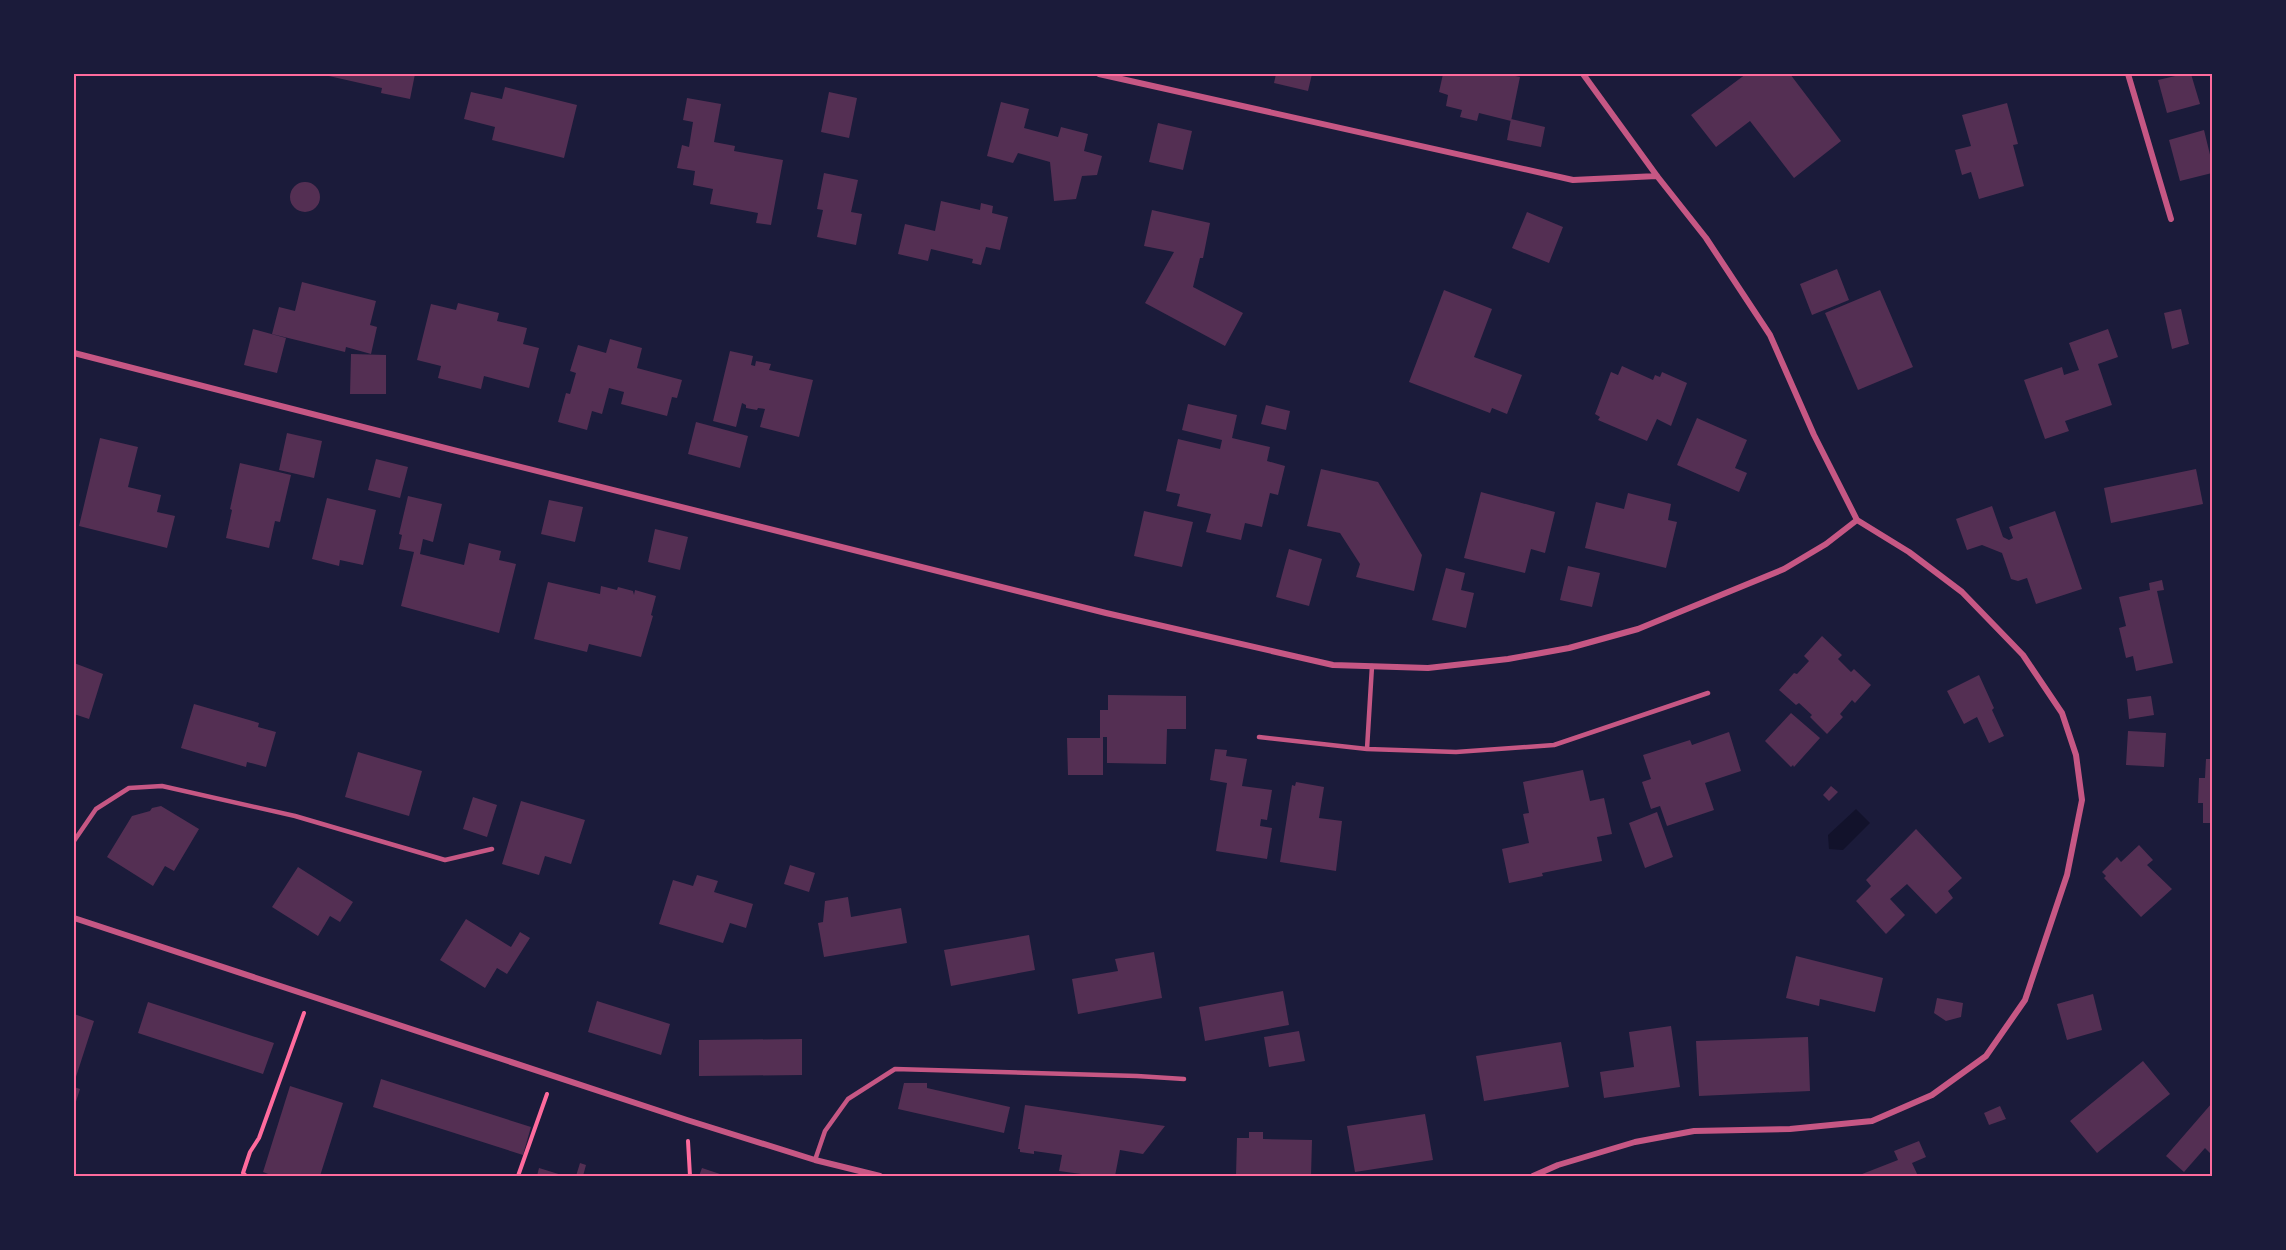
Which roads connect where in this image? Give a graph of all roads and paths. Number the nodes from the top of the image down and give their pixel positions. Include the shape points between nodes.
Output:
1 (1099, 74) edge
2 (1583, 74) edge
3 (2128, 74) edge
4 (1657, 176) junction
5 (2171, 219) dead end
6 (74, 353) edge
7 (1857, 520) junction
8 (1372, 666) junction
9 (1708, 693) dead end
10 (1259, 737) dead end
11 (1367, 749) junction
12 (74, 841) edge
13 (492, 849) dead end
14 (74, 918) edge
15 (310, 995) junction
16 (554, 1076) junction
17 (1184, 1079) dead end
18 (687, 1120) junction
19 (815, 1160) junction
20 (246, 1176) edge
21 (518, 1176) edge
22 (690, 1176) edge
23 (880, 1176) edge
24 (1533, 1176) edge

1 - 4 street via 1573,180
2 - 4 street
3 - 5 street
4 - 7 street via 1706,238 1770,335
6 - 8 street via 1117,616 1333,665
7 - 8 street via 1784,569 1638,629 1508,659 1428,668
7 - 24 street via 1909,552 1962,592 2024,655 2062,713 2076,755 2082,800 2067,875 2025,1000 1986,1056 1932,1095 1872,1121 1790,1129 1694,1131 1635,1142
8 - 11 lane
9 - 11 lane via 1554,745 1456,752
10 - 11 lane
12 - 13 lane via 96,809 129,788 162,786 295,816 445,860
14 - 15 street
15 - 16 street
15 - 20 path via 259,1138 250,1152 243,1173
16 - 18 street
16 - 21 path
17 - 19 lane via 895,1069 848,1099 825,1131
18 - 19 street
18 - 22 path
19 - 23 street

